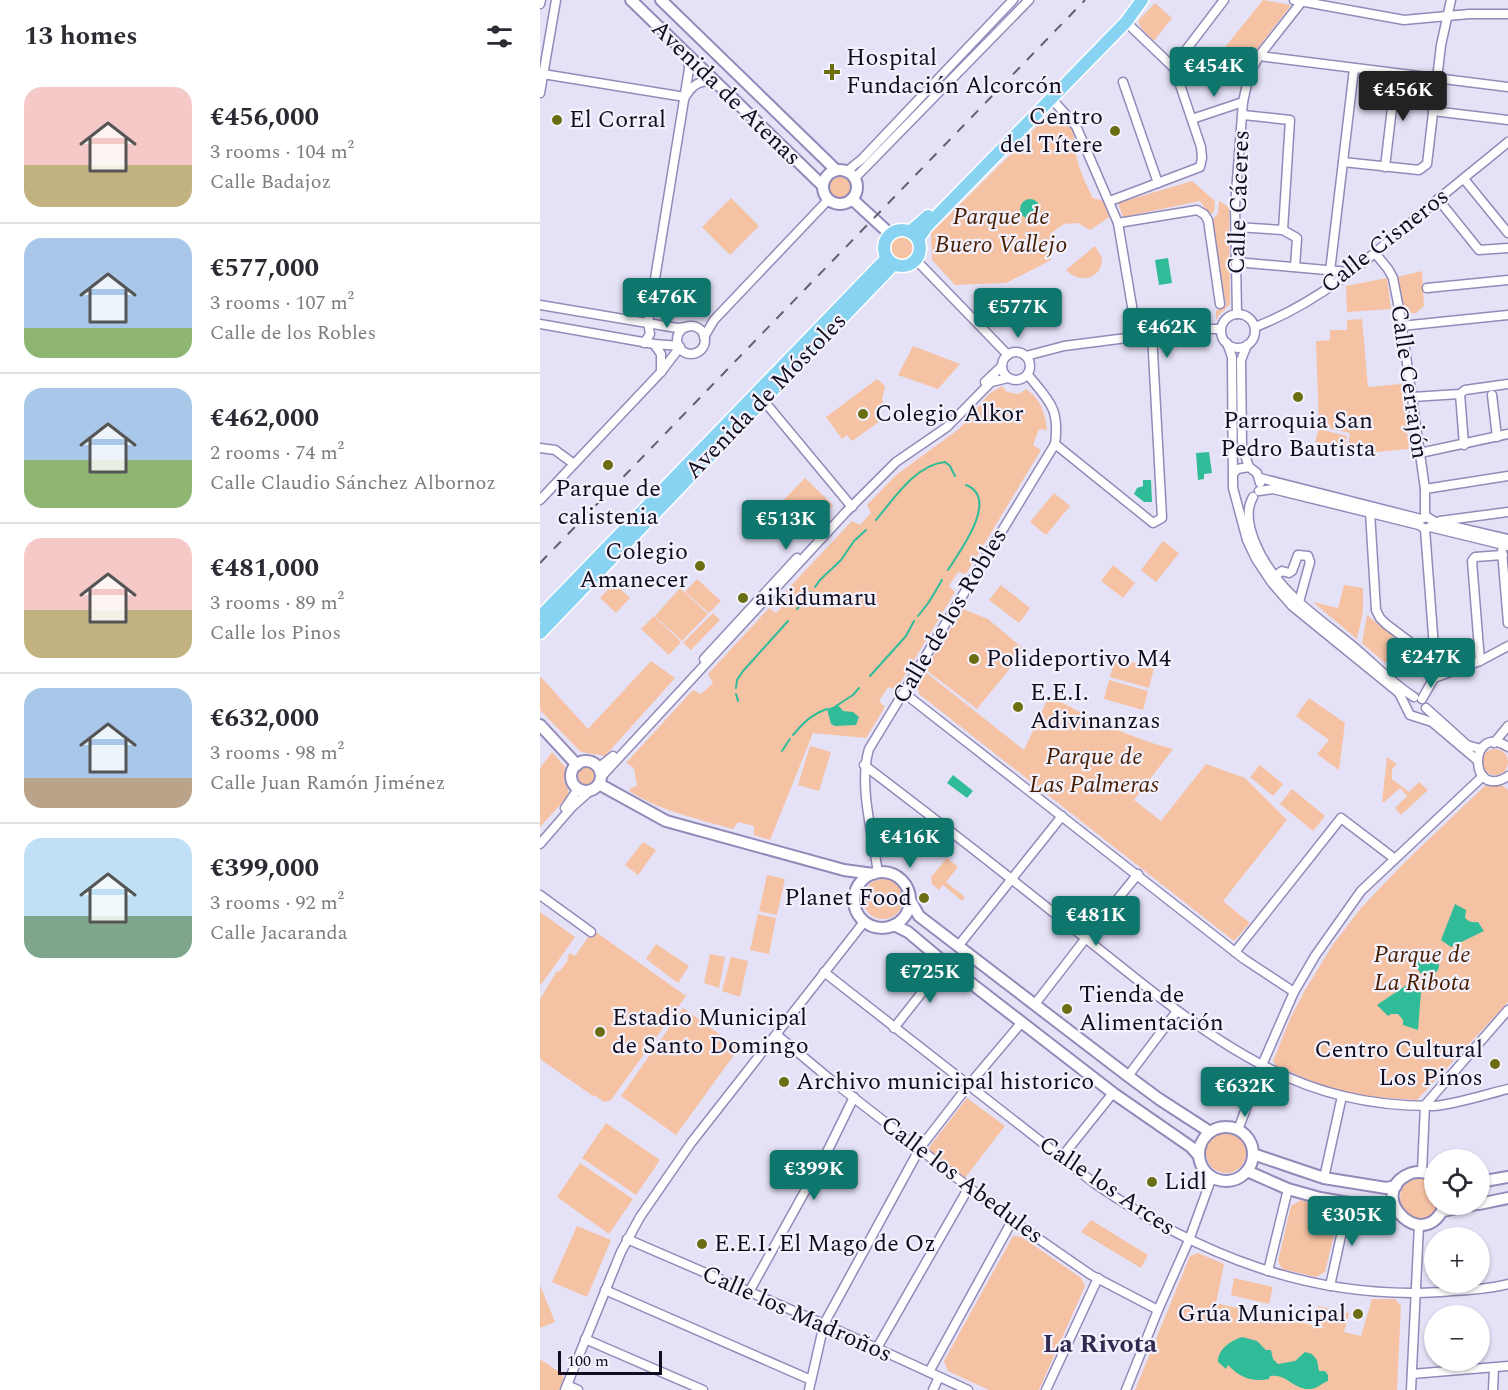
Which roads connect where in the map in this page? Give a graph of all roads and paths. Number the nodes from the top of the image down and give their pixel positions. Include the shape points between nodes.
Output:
1 (556, 0) edge
2 (631, 0) edge
3 (661, 0) edge
4 (1013, 0) edge
5 (1029, 0) edge
6 (1140, 0) edge
7 (1224, 0) edge
8 (1450, 0) edge
9 (1300, 1) edge
10 (1508, 14) edge
11 (1446, 17) junction
12 (1126, 22) junction
13 (688, 56) junction
14 (1259, 56) junction
15 (1173, 67) junction
16 (1354, 69) junction
17 (543, 74) junction
18 (1396, 74) junction
19 (1436, 78) junction
20 (715, 82) junction
21 (1123, 82) dead end
22 (1508, 87) edge
23 (540, 93) edge
24 (685, 97) junction
25 (1051, 99) junction
26 (1243, 102) junction
27 (1432, 111) junction
28 (1243, 115) junction
29 (1192, 119) junction
30 (1508, 120) edge
31 (1508, 142) edge
32 (817, 151) junction
33 (1343, 162) junction
34 (803, 167) junction
35 (1385, 167) junction
36 (846, 173) junction
37 (1464, 179) junction
38 (1158, 183) junction
39 (822, 185) junction
40 (852, 199) junction
41 (1438, 199) junction
42 (828, 200) junction
43 (1110, 201) junction
44 (1118, 223) junction
45 (1236, 227) junction
46 (1282, 230) junction
47 (1508, 233) edge
48 (890, 234) junction
49 (914, 235) junction
50 (1508, 248) edge
51 (1375, 253) junction
52 (916, 260) junction
53 (890, 261) junction
54 (1236, 262) junction
55 (1295, 267) junction
56 (1330, 270) junction
57 (1349, 272) junction
58 (1508, 280) edge
59 (1328, 288) junction
60 (1427, 288) dead end
61 (1220, 304) dead end
62 (540, 305) edge
63 (1237, 314) junction
64 (1508, 315) edge
65 (714, 320) junction
66 (648, 322) junction
67 (540, 324) edge
68 (1401, 326) junction
69 (687, 327) junction
70 (1255, 327) junction
71 (697, 328) junction
72 (1221, 329) junction
73 (1152, 334) junction
74 (1137, 336) junction
75 (705, 337) junction
76 (644, 343) junction
77 (1227, 343) junction
78 (654, 344) junction
79 (1247, 345) junction
80 (679, 347) junction
81 (687, 354) junction
82 (1008, 355) junction
83 (1026, 356) junction
84 (1002, 366) junction
85 (661, 372) junction
86 (1028, 375) junction
87 (1008, 378) junction
88 (1508, 384) edge
89 (1460, 394) junction
90 (1492, 395) dead end
91 (1412, 397) junction
92 (764, 401) junction
93 (1508, 434) edge
94 (1497, 436) junction
95 (1055, 444) junction
96 (1464, 445) junction
97 (540, 448) edge
98 (1420, 453) junction
99 (574, 464) junction
100 (1249, 467) junction
101 (1234, 473) junction
102 (1508, 476) edge
103 (1260, 478) junction
104 (1425, 489) junction
105 (1235, 494) junction
106 (1256, 494) junction
107 (540, 500) edge
108 (851, 506) junction
109 (1370, 512) junction
110 (1508, 512) edge
111 (1427, 523) junction
112 (1506, 543) edge
113 (1503, 555) junction
114 (1278, 573) junction
115 (1507, 596) edge
116 (1299, 602) junction
117 (540, 617) edge
118 (1508, 622) edge
119 (540, 633) edge
120 (1508, 646) edge
121 (1435, 661) junction
122 (1480, 661) junction
123 (1434, 678) junction
124 (904, 693) junction
125 (1418, 698) junction
126 (1406, 707) junction
127 (1426, 708) junction
128 (1418, 717) junction
129 (540, 725) edge
130 (1508, 726) edge
131 (1494, 743) junction
132 (1508, 747) edge
133 (1481, 750) junction
134 (1477, 760) junction
135 (577, 765) junction
136 (864, 765) junction
137 (1483, 776) junction
138 (1504, 778) edge
139 (597, 780) junction
140 (1508, 786) edge
141 (578, 789) junction
142 (1062, 816) junction
143 (540, 836) edge
144 (540, 844) edge
145 (1395, 859) junction
146 (844, 870) junction
147 (876, 873) junction
148 (1138, 874) junction
149 (1011, 880) junction
150 (857, 888) junction
151 (540, 895) edge
152 (910, 900) junction
153 (864, 922) junction
154 (894, 925) junction
155 (591, 932) dead end
156 (1086, 938) junction
157 (959, 945) junction
158 (1235, 952) junction
159 (945, 963) junction
160 (824, 972) junction
161 (1294, 992) junction
162 (1035, 1004) junction
163 (1508, 1010) edge
164 (1177, 1011) junction
165 (1022, 1022) junction
166 (894, 1028) junction
167 (777, 1035) junction
168 (1262, 1065) junction
169 (1128, 1076) junction
170 (968, 1086) junction
171 (1508, 1089) edge
172 (1113, 1093) junction
173 (1342, 1096) junction
174 (854, 1097) junction
175 (1425, 1105) junction
176 (1238, 1130) junction
177 (1210, 1132) junction
178 (920, 1149) junction
179 (1253, 1154) junction
180 (1199, 1156) junction
181 (1061, 1158) junction
182 (1247, 1171) junction
183 (1422, 1172) joint
184 (1212, 1177) junction
185 (1508, 1177) edge
186 (1324, 1178) junction
187 (1490, 1180) edge
188 (1396, 1186) junction
189 (969, 1187) junction
190 (1288, 1189) junction
191 (1508, 1198) edge
192 (1490, 1201) edge
193 (1348, 1204) junction
194 (1396, 1211) junction
195 (1438, 1215) edge
196 (1012, 1221) junction
197 (1419, 1225) junction
198 (627, 1239) junction
199 (1190, 1240) junction
200 (1268, 1271) junction
201 (1098, 1278) junction
202 (1508, 1284) edge
203 (1330, 1286) junction
204 (605, 1290) junction
205 (749, 1292) junction
206 (1416, 1293) junction
207 (1158, 1310) junction
208 (824, 1324) junction
209 (585, 1339) junction
210 (877, 1348) junction
211 (1508, 1366) edge
212 (1494, 1368) junction
213 (929, 1372) junction
214 (1412, 1374) junction
215 (939, 1377) junction
216 (812, 1387) edge
217 (566, 1388) edge
218 (578, 1390) edge
219 (703, 1390) edge
220 (933, 1390) edge
221 (968, 1390) edge
222 (1046, 1390) edge
223 (1126, 1390) edge
224 (1411, 1390) edge
225 (1493, 1390) edge

1 - 17 street
2 - 13 street, Avenida de Atenas
3 - 32 street, Avenida de Atenas
4 - 36 street
5 - 36 street
6 - 12 main road
6 - 49 main road via 1119,16
7 - 15 street
8 - 11 street
9 - 11 street via 1404,20
9 - 14 street, Calle Cáceres
10 - 11 street
11 - 19 street
12 - 15 street
12 - 25 main road
13 - 20 street, Avenida de Atenas
13 - 24 street
14 - 16 street
14 - 26 street, Calle Cáceres
15 - 29 street
16 - 18 street
16 - 33 street
17 - 23 street
17 - 24 street
18 - 19 street
18 - 35 street
19 - 22 street
19 - 27 street
20 - 24 street via 698,83
20 - 34 street, Avenida de Atenas
21 - 38 street
24 - 66 street
25 - 43 street via 1076,126
25 - 49 main road
26 - 28 street, Calle Cáceres
26 - 29 street
27 - 30 street
27 - 35 street via 1427,164 1419,170
28 - 45 street, Calle Cáceres
28 - 46 street via 1290,120
29 - 38 street via 1202,158 1200,167
31 - 37 street, Calle Cisneros
32 - 34 street via 814,163
32 - 36 street, Avenida de Atenas
33 - 35 street
33 - 56 street
34 - 39 street, Avenida de Atenas
36 - 39 street via 827,175
36 - 40 street via 857,189
37 - 41 street, Calle Cisneros
37 - 47 street
38 - 43 street
39 - 42 street
40 - 42 street via 842,204
40 - 48 street
41 - 50 street via 1479,250
41 - 51 street, Calle Cisneros
42 - 65 street
43 - 44 street
44 - 61 street via 1197,210 1204,214
44 - 74 street
45 - 46 street
45 - 54 street, Calle Cáceres
46 - 55 street via 1297,238
48 - 49 main road via 900,230
48 - 53 main road via 884,248
49 - 52 main road via 921,249
51 - 57 street, Calle Cisneros
51 - 68 street, Calle Cerrajón via 1393,278
52 - 53 main road via 906,266
52 - 82 street
53 - 92 main road, Avenida de Móstoles
53 - 117 main road, Avenida de Móstoles
54 - 55 street
54 - 63 street, Calle Cáceres
55 - 56 street
56 - 57 street
56 - 59 street
57 - 59 street, Calle Cisneros
58 - 60 street
59 - 70 street, Calle Cisneros via 1297,309
62 - 66 street
63 - 70 street via 1246,316
63 - 72 street via 1225,320
64 - 68 street
65 - 71 street
65 - 75 street
66 - 69 street
66 - 76 street via 650,334
67 - 76 street
68 - 91 street, Calle Cerrajón
69 - 71 street
69 - 80 street via 678,337
70 - 79 street via 1254,337
71 - 75 street
72 - 73 street
72 - 77 street
73 - 74 street
73 - 95 street via 1162,518 1153,523
74 - 83 street via 1064,346
75 - 81 street via 701,350
76 - 78 street
77 - 79 street
77 - 101 street via 1232,357
78 - 80 street
78 - 85 street via 661,354
79 - 100 street via 1241,360 1242,446
80 - 81 street
80 - 85 street
81 - 85 street
82 - 83 street via 1017,352
82 - 84 street
83 - 86 street
84 - 87 street
84 - 108 street via 944,423 893,459
85 - 99 street
86 - 87 street via 1021,380
86 - 95 street via 1053,406 1058,427
87 - 108 street via 991,382 947,427 896,462
88 - 89 street
89 - 91 street
89 - 96 street
90 - 94 street
91 - 98 street, Calle Cerrajón
92 - 108 street
92 - 119 main road, Avenida de Móstoles
93 - 94 street
94 - 96 street
95 - 124 street, Calle de los Robles
96 - 98 street
97 - 99 street via 555,450
98 - 104 street, Calle Cerrajón
99 - 107 street
100 - 101 street
100 - 103 street
101 - 105 street
102 - 104 street
103 - 106 street
103 - 111 street
104 - 111 street, Calle Cerrajón
105 - 106 street via 1242,498
105 - 126 street via 1247,540 1272,583 1292,606 1399,693
106 - 109 street via 1273,489
106 - 114 street via 1247,510 1250,527 1255,543
108 - 139 street
109 - 111 street
109 - 121 street via 1376,610 1386,624
110 - 111 street
111 - 112 street
111 - 121 street, Calle Cerrajón
112 - 113 street
113 - 115 street
113 - 122 street via 1475,557 1472,561
114 - 116 street
114 - 116 street via 1292,571 1298,555 1308,556 1310,562
115 - 118 street
116 - 125 street
120 - 122 street
121 - 123 street, Calle Cerrajón
122 - 123 street
123 - 125 street
124 - 136 street, Calle de los Robles
124 - 142 street
125 - 126 street
125 - 127 street
126 - 128 street via 1410,715
127 - 128 street
127 - 133 street via 1467,745
128 - 134 street via 1432,722
129 - 135 street
130 - 131 street
131 - 132 street
131 - 133 street
133 - 134 street
134 - 137 street
135 - 139 street via 586,761 595,764
135 - 141 street via 572,777
136 - 147 street
136 - 149 street
137 - 138 street via 1494,781
137 - 145 street
138 - 140 street
139 - 141 street
139 - 144 street
139 - 146 street via 666,821
141 - 143 street
142 - 148 street
142 - 149 street
145 - 158 street via 1341,818
145 - 161 street via 1361,891
146 - 147 street
146 - 150 street
147 - 150 street
147 - 152 street via 901,880
148 - 156 street
148 - 158 street
149 - 156 street
149 - 157 street
150 - 153 street via 855,906
151 - 155 street
152 - 154 street via 905,915
152 - 157 street via 919,916
153 - 154 street via 879,928
153 - 160 street
154 - 159 street
156 - 162 street
156 - 164 street
157 - 162 street
158 - 161 street
159 - 165 street
159 - 166 street
160 - 166 street, Calle los Arces
160 - 167 street
161 - 168 street
162 - 169 street
163 - 175 street
164 - 168 street
164 - 169 street
165 - 170 street
165 - 172 street
166 - 170 street, Calle los Arces
167 - 174 street, Calle los Abedules
167 - 198 street via 691,1143
168 - 173 street
168 - 176 street
169 - 177 street
170 - 178 street
170 - 181 street, Calle los Arces
171 - 175 street
172 - 180 street
172 - 181 street
173 - 175 street
173 - 186 street
174 - 178 street, Calle los Abedules
174 - 205 street
175 - 183 street
176 - 177 street via 1224,1127
176 - 179 street via 1249,1140
177 - 180 street
178 - 189 street, Calle los Abedules
178 - 208 street
179 - 182 street
179 - 186 street
180 - 184 street via 1204,1170
181 - 199 street, Calle los Arces via 1122,1203
182 - 184 street via 1233,1180
182 - 190 street
183 - 188 street via 1407,1175
184 - 199 street
185 - 187 street
186 - 188 street via 1386,1188
188 - 194 street
189 - 196 street, Calle los Abedules
189 - 210 street
190 - 193 street
190 - 200 street
191 - 192 street
193 - 194 street
193 - 203 street
194 - 197 street
195 - 197 street
196 - 201 street, Calle los Abedules
196 - 213 street
197 - 206 street
198 - 204 street
198 - 205 street, Calle los Madroños
199 - 200 street, Calle los Arces via 1232,1260
199 - 207 street
200 - 203 street, Calle los Arces
201 - 207 street, Calle los Abedules
201 - 222 street
202 - 206 street, Calle los Arces
203 - 206 street, Calle los Arces
204 - 209 street
204 - 216 street
205 - 208 street, Calle los Madroños
206 - 214 street
207 - 223 street
208 - 210 street, Calle los Madroños
208 - 216 street
209 - 217 street
209 - 219 street
210 - 213 street, Calle los Madroños
211 - 212 street
212 - 214 street
212 - 225 street
213 - 215 street, Calle los Madroños
214 - 224 street
215 - 220 street
215 - 221 street, Calle los Madroños
217 - 218 street

